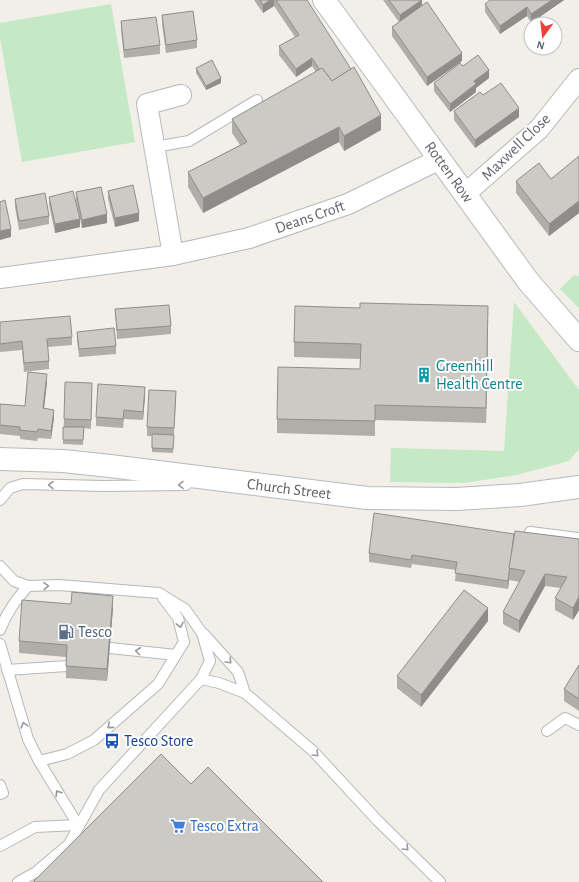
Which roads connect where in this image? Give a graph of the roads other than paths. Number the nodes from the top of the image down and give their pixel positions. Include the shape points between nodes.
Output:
1 (324, 0) edge
2 (576, 90) edge
3 (181, 95) dead end
4 (257, 100) dead end
5 (154, 147) junction
6 (440, 159) junction
7 (465, 194) junction
8 (173, 255) junction
9 (0, 278) edge
10 (579, 340) edge
11 (0, 459) edge
12 (248, 484) junction
13 (579, 487) edge
14 (0, 500) edge
15 (530, 532) edge
16 (579, 538) edge
17 (0, 566) edge
18 (28, 586) junction
19 (159, 593) junction
20 (0, 630) edge
21 (202, 633) junction
22 (0, 644) edge
23 (176, 656) junction
24 (7, 670) junction
25 (201, 679) junction
26 (245, 693) junction
27 (579, 725) edge
28 (547, 731) dead end
29 (38, 761) junction
30 (0, 785) edge
31 (0, 794) edge
32 (78, 825) junction
33 (0, 846) edge
34 (18, 882) edge
35 (440, 882) edge

1 - 6 street, Rotten Row
2 - 7 street, Maxwell Close via 539,129
3 - 5 street via 147,104
4 - 5 lane via 189,141
5 - 8 street
6 - 7 street, Rotten Row
6 - 8 street, Deans Croft via 348,204 249,238
7 - 10 street, Rotten Row via 528,281
8 - 9 street, Deans Croft
11 - 12 street, Church Street via 63,461
12 - 13 street, Church Street via 367,498 457,499 520,495
12 -> 14 lane via 23,484 10,488
15 - 16 lane
17 - 18 lane via 14,581
18 -> 19 lane
18 - 20 lane via 14,602
19 - 21 lane via 185,609
19 -> 23 lane via 178,618 184,642
21 - 25 lane via 210,661
21 -> 26 lane via 238,672
22 - 24 lane
23 -> 24 lane via 110,648 67,666
23 -> 29 lane via 158,684 94,740 67,754
29 -> 24 lane via 28,740
25 - 26 lane
25 - 32 lane via 99,790
26 -> 35 lane via 313,751
27 - 28 lane via 565,718
32 -> 29 lane
30 - 31 lane via 3,793
32 - 33 lane via 35,827
32 - 34 lane via 69,844 36,872

